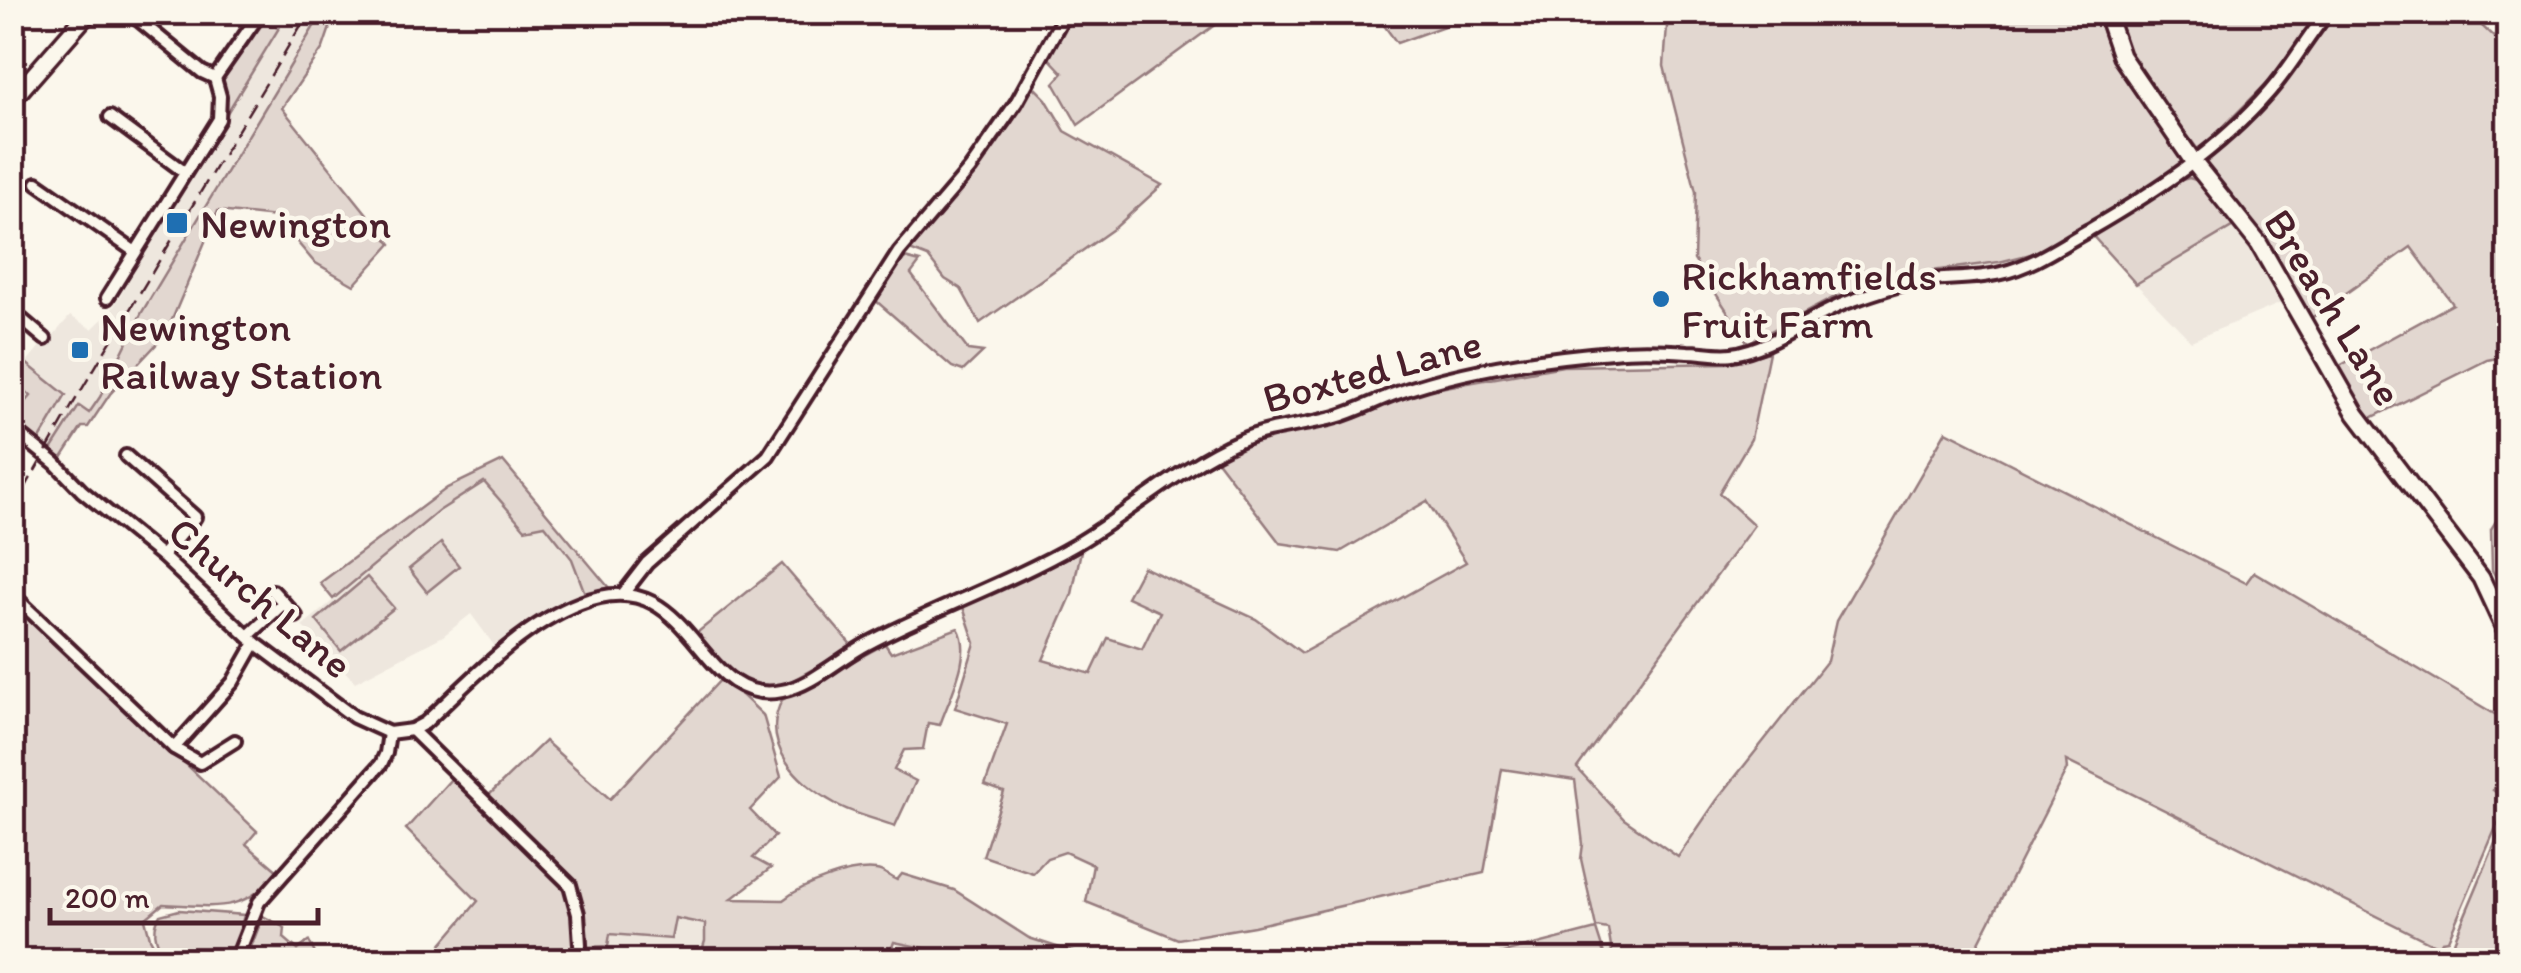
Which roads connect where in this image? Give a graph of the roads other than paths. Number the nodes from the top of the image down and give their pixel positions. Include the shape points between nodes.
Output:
1 (89, 12) edge
2 (129, 12) edge
3 (261, 12) edge
4 (1066, 12) edge
5 (2106, 12) edge
6 (2328, 12) edge
7 (215, 78) junction
8 (12, 100) edge
9 (110, 117) dead end
10 (2195, 164) junction
11 (184, 171) junction
12 (38, 183) dead end
13 (134, 252) junction
14 (107, 298) dead end
15 (12, 311) edge
16 (45, 339) dead end
17 (12, 428) edge
18 (126, 456) dead end
19 (162, 556) junction
20 (274, 592) dead end
21 (12, 594) edge
22 (623, 594) junction
23 (284, 603) junction
24 (296, 616) dead end
25 (2508, 636) edge
26 (251, 640) junction
27 (412, 730) junction
28 (389, 733) junction
29 (235, 740) dead end
30 (174, 748) junction
31 (236, 960) edge
32 (582, 960) edge

1 - 8 street
2 - 7 street
3 - 7 street
4 - 22 street via 1016,103 970,170 899,252 768,456 647,563
5 - 10 street, Breach Lane via 2121,56
6 - 10 street, Boxted Lane via 2271,90
7 - 11 street via 219,120
9 - 11 street
10 - 22 street, Boxted Lane via 2029,264 2000,274 1916,281 1849,301 1749,350 1554,358 1457,376 1340,416 1246,437 1073,546 784,691 742,688 663,607
10 - 25 street, Breach Lane via 2259,244 2356,414 2481,578
11 - 13 street
12 - 13 street
13 - 14 street
15 - 16 street
17 - 19 street, Church Lane
18 - 19 street via 195,517
19 - 26 street, Church Lane
20 - 23 street
21 - 30 street
22 - 27 street via 581,602 550,618
23 - 24 street
23 - 26 street
26 - 28 street, Church Lane via 354,717
26 - 30 street via 233,682
27 - 28 street
27 - 32 street via 570,886
28 - 31 street via 381,764 259,902
29 - 30 street via 200,764

